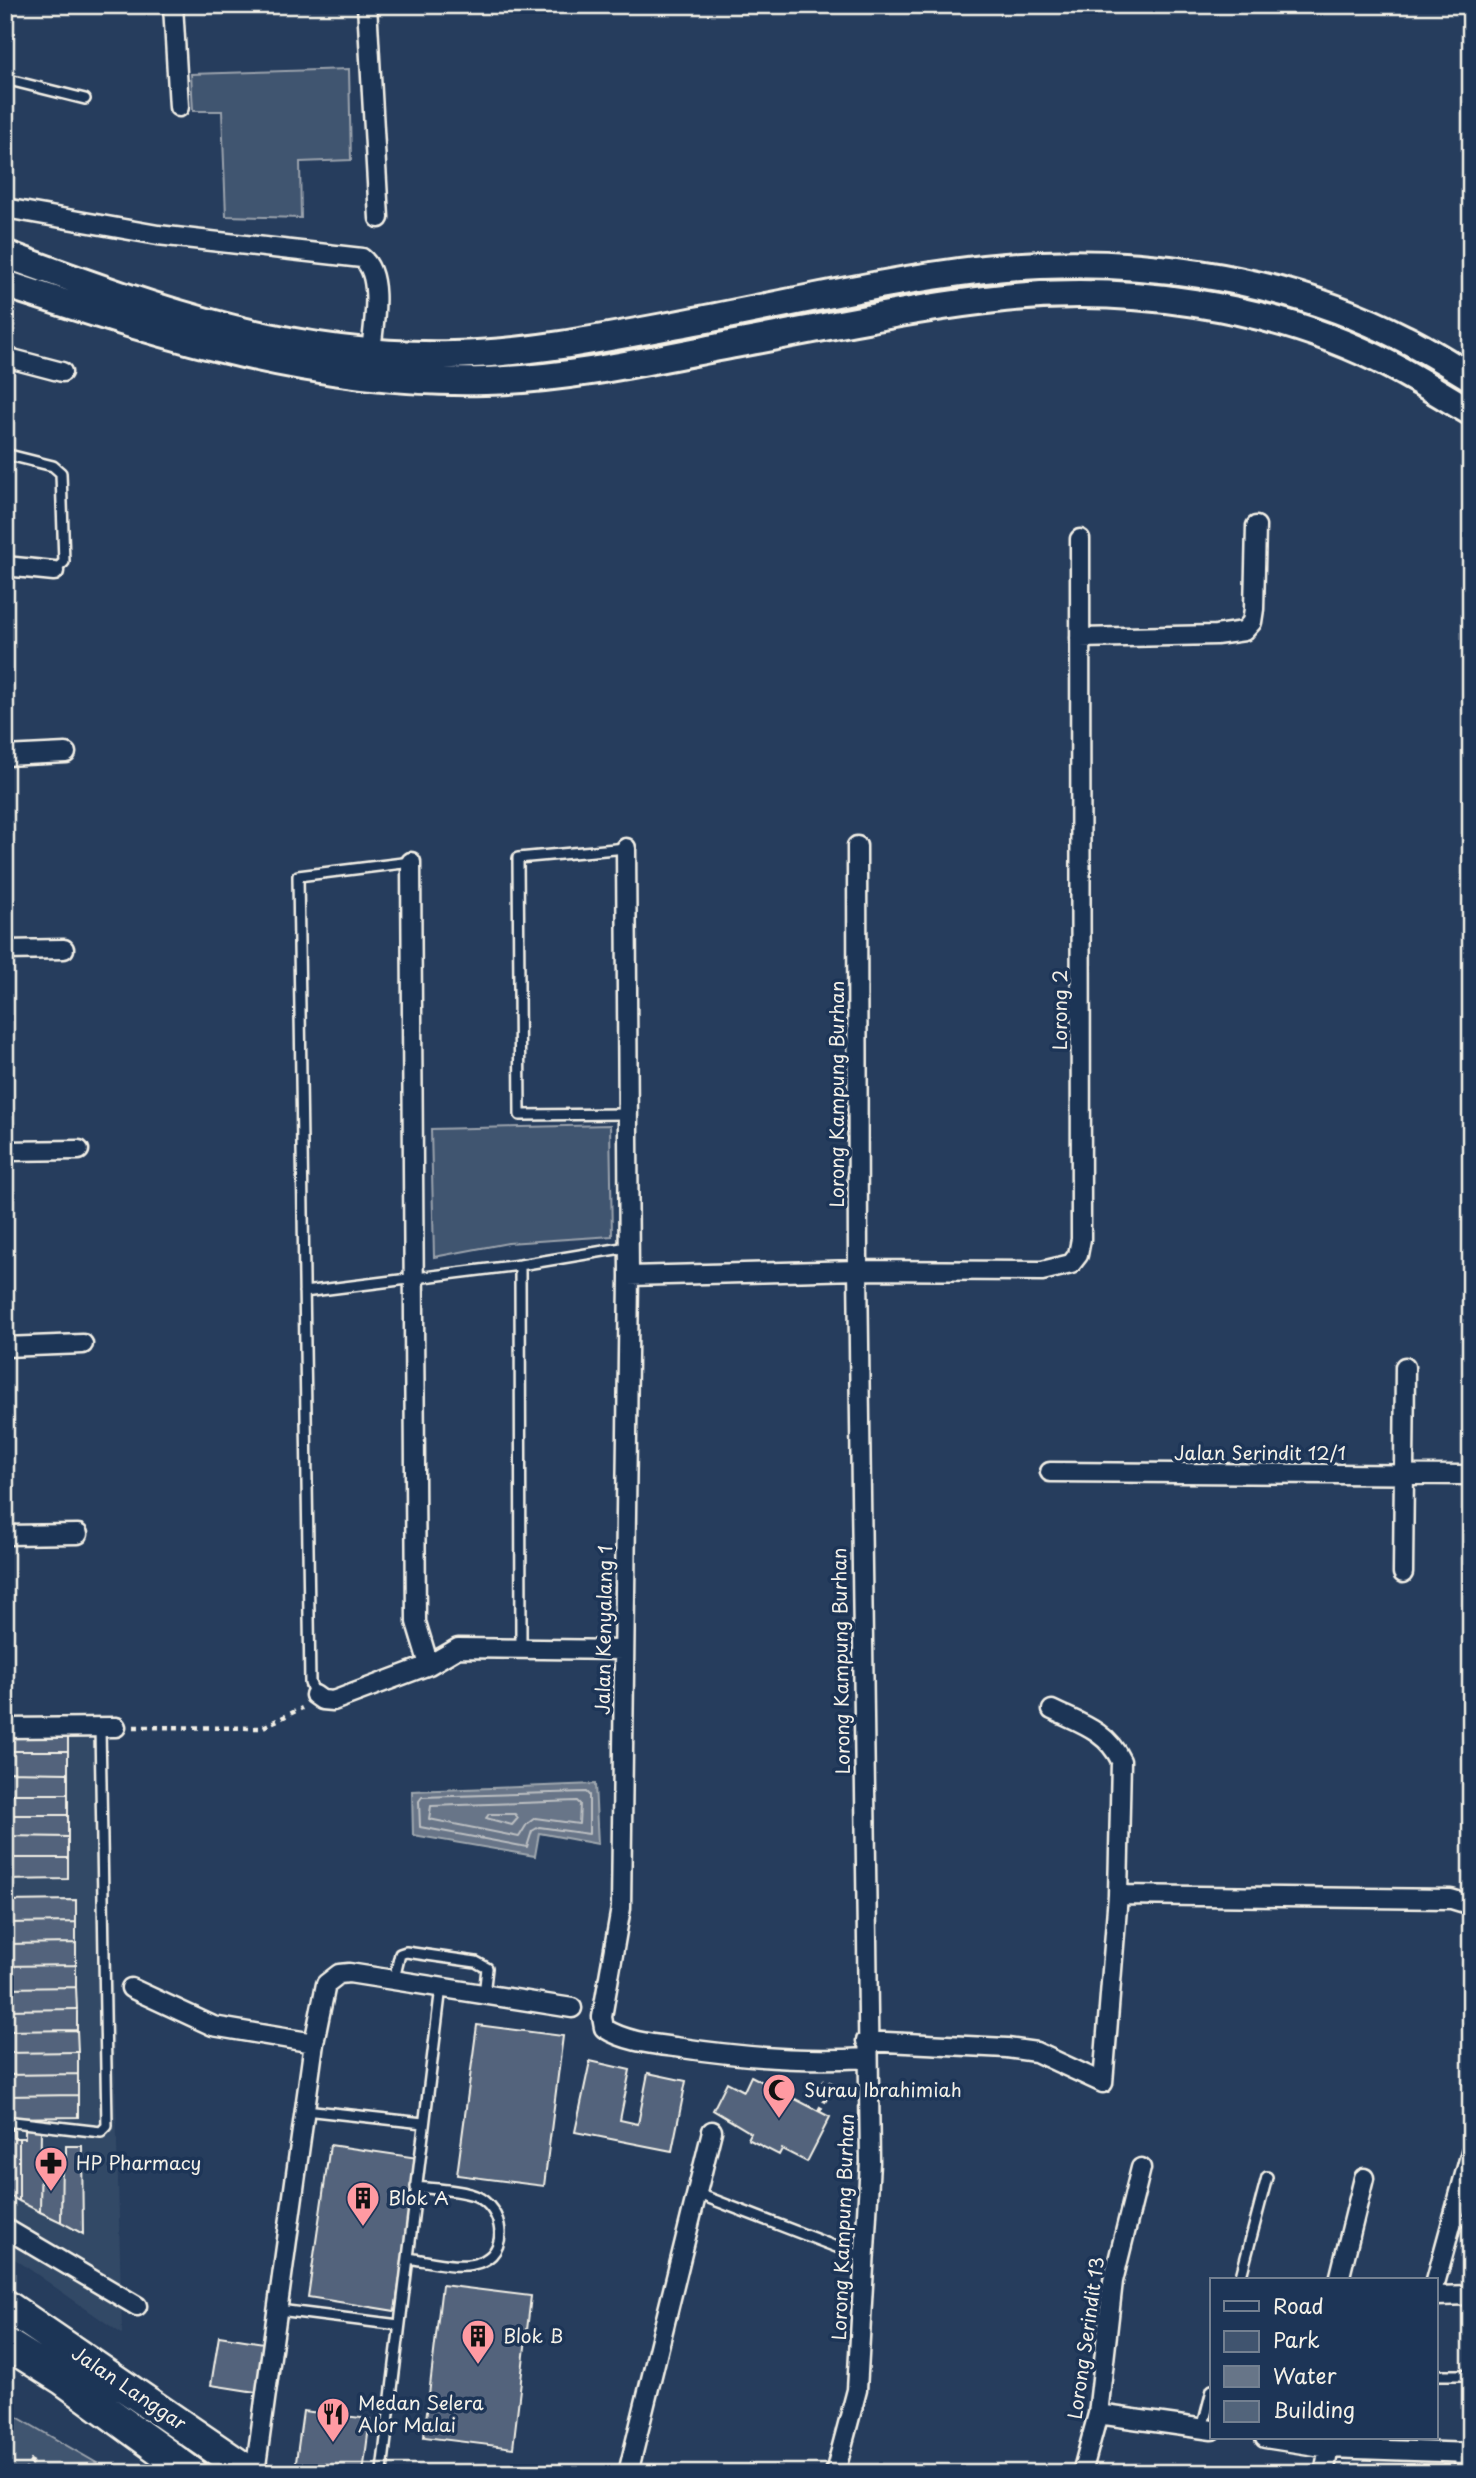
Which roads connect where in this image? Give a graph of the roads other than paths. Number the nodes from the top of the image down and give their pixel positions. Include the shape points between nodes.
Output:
1 (173, 5) edge
2 (367, 5) edge
3 (5, 79) edge
4 (85, 99) dead end
5 (179, 107) dead end
6 (5, 208) edge
7 (379, 218) dead end
8 (5, 254) edge
9 (5, 284) edge
10 (5, 357) edge
11 (369, 365) junction
12 (62, 372) dead end
13 (1471, 377) edge
14 (1471, 412) edge
15 (5, 454) edge
16 (1256, 526) dead end
17 (1080, 539) dead end
18 (5, 566) edge
19 (54, 571) joint
20 (1080, 638) junction
21 (66, 754) dead end
22 (5, 755) edge
23 (857, 846) dead end
24 (626, 848) joint
25 (411, 862) joint
26 (64, 949) dead end
27 (5, 950) edge
28 (628, 1114) junction
29 (79, 1150) dead end
30 (5, 1151) edge
31 (628, 1239) junction
32 (520, 1265) junction
33 (858, 1270) junction
34 (414, 1276) junction
35 (629, 1276) junction
36 (303, 1292) junction
37 (83, 1344) dead end
38 (5, 1348) edge
39 (1405, 1367) dead end
40 (1050, 1472) dead end
41 (1404, 1475) junction
42 (1471, 1475) edge
43 (78, 1534) dead end
44 (5, 1535) edge
45 (1403, 1573) dead end
46 (521, 1647) junction
47 (624, 1650) junction
48 (429, 1665) junction
49 (315, 1695) joint
50 (1052, 1710) dead end
51 (108, 1727) joint
52 (5, 1728) edge
53 (1118, 1895) junction
54 (1471, 1905) edge
55 (394, 1979) junction
56 (441, 1987) junction
57 (131, 1988) dead end
58 (484, 1995) junction
59 (572, 2008) dead end
60 (314, 2043) junction
61 (867, 2050) junction
62 (305, 2110) junction
63 (5, 2121) edge
64 (423, 2123) junction
65 (712, 2130) dead end
66 (1471, 2152) edge
67 (1140, 2168) dead end
68 (1267, 2177) dead end
69 (1364, 2178) dead end
70 (416, 2187) junction
71 (696, 2193) junction
72 (1471, 2220) edge
73 (1452, 2221) junction
74 (5, 2228) edge
75 (408, 2258) junction
76 (866, 2259) junction
77 (1241, 2278) edge
78 (1339, 2278) edge
79 (1437, 2278) edge
80 (1471, 2295) edge
81 (1438, 2296) edge
82 (5, 2305) edge
83 (137, 2306) dead end
84 (279, 2310) junction
85 (399, 2325) junction
86 (5, 2343) edge
87 (1438, 2375) edge
88 (1471, 2375) edge
89 (64, 2380) junction
90 (1210, 2406) edge
91 (1098, 2414) junction
92 (1207, 2430) edge
93 (1299, 2440) edge
94 (1397, 2444) edge
95 (1329, 2448) junction
96 (1465, 2453) edge
97 (382, 2471) dead end
98 (153, 2473) edge
99 (192, 2473) edge
100 (253, 2473) edge
101 (628, 2473) edge
102 (835, 2473) edge
103 (1082, 2473) edge
104 (1324, 2473) edge
105 (1460, 2473) edge

1 - 5 street
2 - 7 street
3 - 4 lane
6 - 11 street via 158,235 362,258 375,277
8 - 11 main road via 174,314
9 - 11 main road via 236,354 298,368
10 - 12 street
11 - 13 main road via 523,350 937,276 1080,264 1175,271 1315,303 1393,334
11 - 14 main road via 486,381 578,373 942,306 1080,295 1171,301 1262,319 1391,365
15 - 19 lane via 53,466 61,474 64,562
16 - 20 street via 1254,609 1252,622 1244,631
17 - 20 street, Lorong 2
18 - 19 street
20 - 33 street, Lorong 2 via 1078,1255 1071,1264 1042,1271
21 - 22 street
23 - 33 street, Lorong Kampung Burhan
24 - 28 street, Jalan Kenyalang 1
24 - 28 lane via 518,858 520,1115
25 - 34 street
25 - 36 lane via 298,876
26 - 27 street
28 - 31 street, Jalan Kenyalang 1
29 - 30 street
31 - 32 lane
31 - 35 street, Jalan Kenyalang 1
32 - 34 lane
32 - 46 lane
33 - 35 street, Lorong 2
33 - 61 street, Lorong Kampung Burhan
34 - 36 lane
34 - 48 street via 416,1622
35 - 47 street, Jalan Kenyalang 1
36 - 49 lane via 310,1683
37 - 38 street
39 - 41 street
40 - 41 street, Jalan Serindit 12/1
41 - 42 street, Jalan Serindit 12/1
41 - 45 street
43 - 44 street
46 - 47 street
46 - 48 street via 458,1648
47 - 61 street, Jalan Kenyalang 1 via 621,1908 602,2017 604,2028 615,2035 732,2056 821,2061
48 - 49 street via 333,1701
50 - 53 street via 1104,1735 1121,1761
51 - 52 street
51 - 63 lane via 107,2126 101,2132
53 - 54 street via 1451,1899
53 - 61 street via 1103,2084 1036,2052 1007,2048
55 - 56 street
55 - 58 lane via 400,1954 406,1952 476,1962 487,1968
55 - 60 street via 349,1973 332,1978 322,1992
56 - 58 street
56 - 64 lane
57 - 60 street via 213,2026
58 - 59 street
60 - 62 street
61 - 76 street, Lorong Kampung Burhan via 870,2162
62 - 64 lane
62 - 84 street
64 - 70 lane
65 - 71 street
66 - 73 street
67 - 91 street, Lorong Serindit 13 via 1113,2281
68 - 77 lane
69 - 78 street
70 - 75 lane
70 - 75 lane via 471,2194 485,2201 496,2212 500,2230 493,2250 481,2262 468,2265
71 - 76 lane
71 - 101 street
72 - 73 lane
73 - 79 street
74 - 83 street
75 - 85 lane
76 - 102 street, Lorong Kampung Burhan via 857,2390
80 - 81 street
82 - 100 main road, Jalan Langgar
84 - 85 lane
84 - 100 street
85 - 97 lane
86 - 89 main road, Jalan Langgar
87 - 88 lane
89 - 98 main road via 150,2463
89 - 99 main road, Jalan Langgar
90 - 92 lane
91 - 92 street
91 - 103 street, Lorong Serindit 13
93 - 95 street
94 - 95 street
94 - 96 street
95 - 104 street
96 - 105 lane

